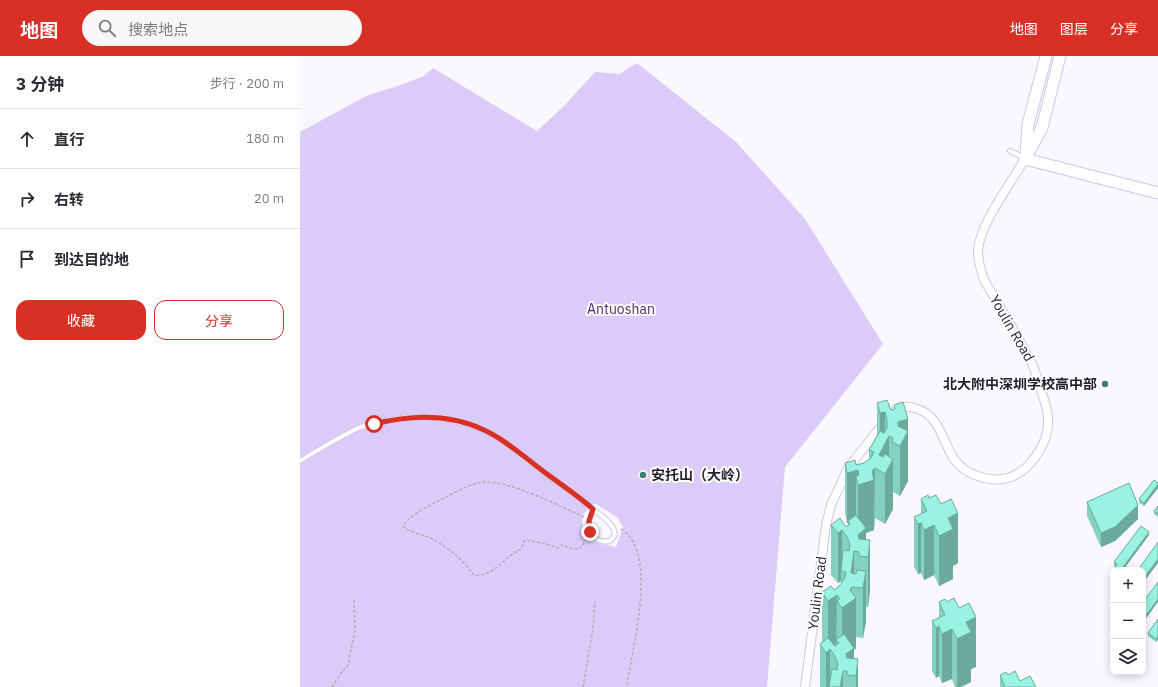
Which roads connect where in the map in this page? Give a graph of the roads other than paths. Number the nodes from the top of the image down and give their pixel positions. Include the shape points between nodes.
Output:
1 (1046, 56) edge
2 (1060, 56) edge
3 (1010, 152) dead end
4 (1026, 158) junction
5 (1158, 193) edge
6 (300, 461) edge
7 (593, 509) junction
8 (805, 687) edge

1 - 4 street via 1028,124
2 - 4 street via 1042,128
3 - 4 lane
4 - 5 street
4 - 8 street, Youlin Road via 986,224 980,237 978,251 979,266 984,280 1033,365 1048,419 1047,433 1041,449 1021,472 998,480 988,479 968,472 961,466 954,458 935,421 924,410 911,407 891,413 848,468 831,505 826,525
6 - 7 lane via 361,427 386,420 440,418 463,422 485,430
7 - 7 lane via 588,527 591,534 596,539 610,541 615,535 614,528

